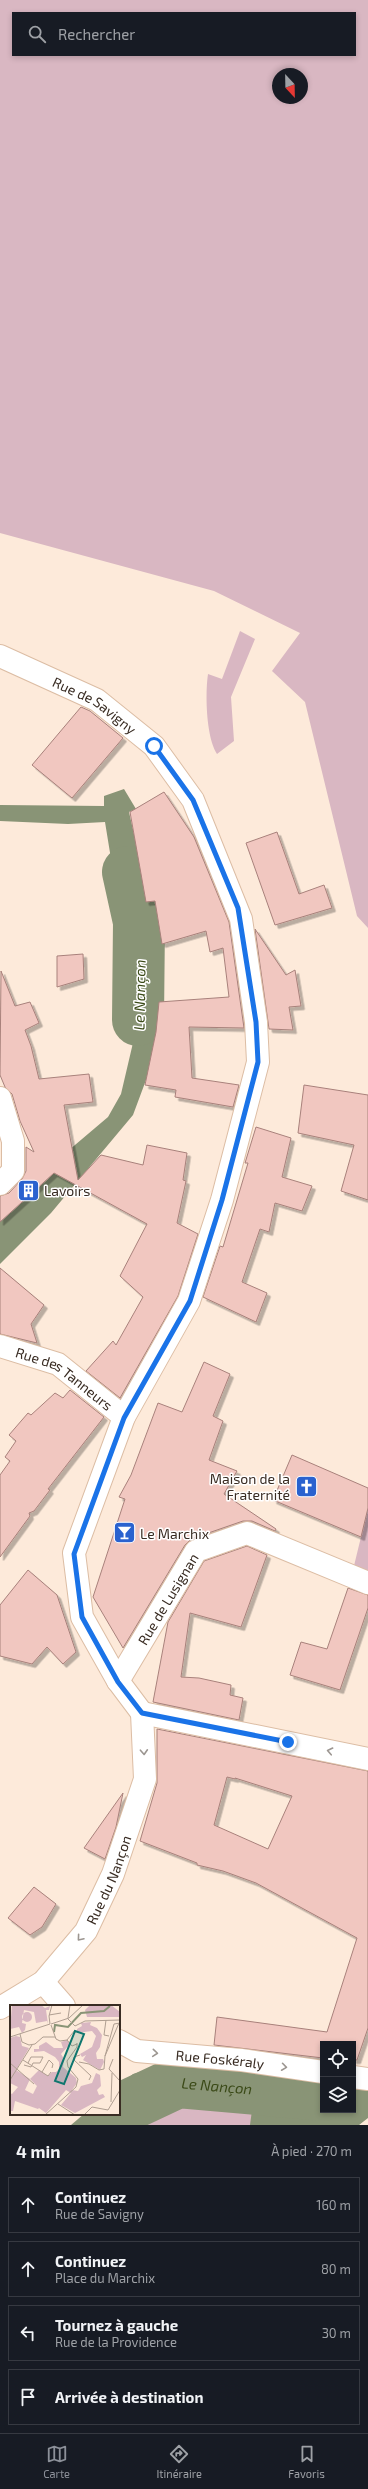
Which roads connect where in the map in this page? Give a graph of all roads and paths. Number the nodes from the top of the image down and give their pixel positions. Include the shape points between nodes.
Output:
1 (0, 656) edge
2 (0, 1098) edge
3 (0, 1184) edge
4 (0, 1346) edge
5 (128, 1411) junction
6 (368, 1583) edge
7 (118, 1682) junction
8 (142, 1713) junction
9 (368, 1759) edge
10 (43, 1982) junction
11 (63, 2005) edge
12 (0, 2008) edge
13 (120, 2042) edge
14 (320, 2072) edge
15 (356, 2077) edge
16 (368, 2079) edge

1 - 5 street, Rue de Savigny via 97,700 154,746 193,800 241,919 256,1022 258,1062 222,1200 190,1301
2 - 3 street via 13,1141 13,1172
4 - 5 street, Rue des Tanneurs via 58,1364
5 - 7 street, Rue de Savigny via 74,1554 82,1617
6 - 7 street, Rue de Lusignan via 247,1533 196,1551
7 - 8 street, Rue de Savigny
9 -> 8 street
8 -> 10 street, Rue du Nançon via 145,1779 113,1874 86,1931
10 - 11 street
10 - 12 street, Rue du Nançon
13 -> 14 street, Rue Foskéraly via 137,2051 241,2060
15 - 16 street

